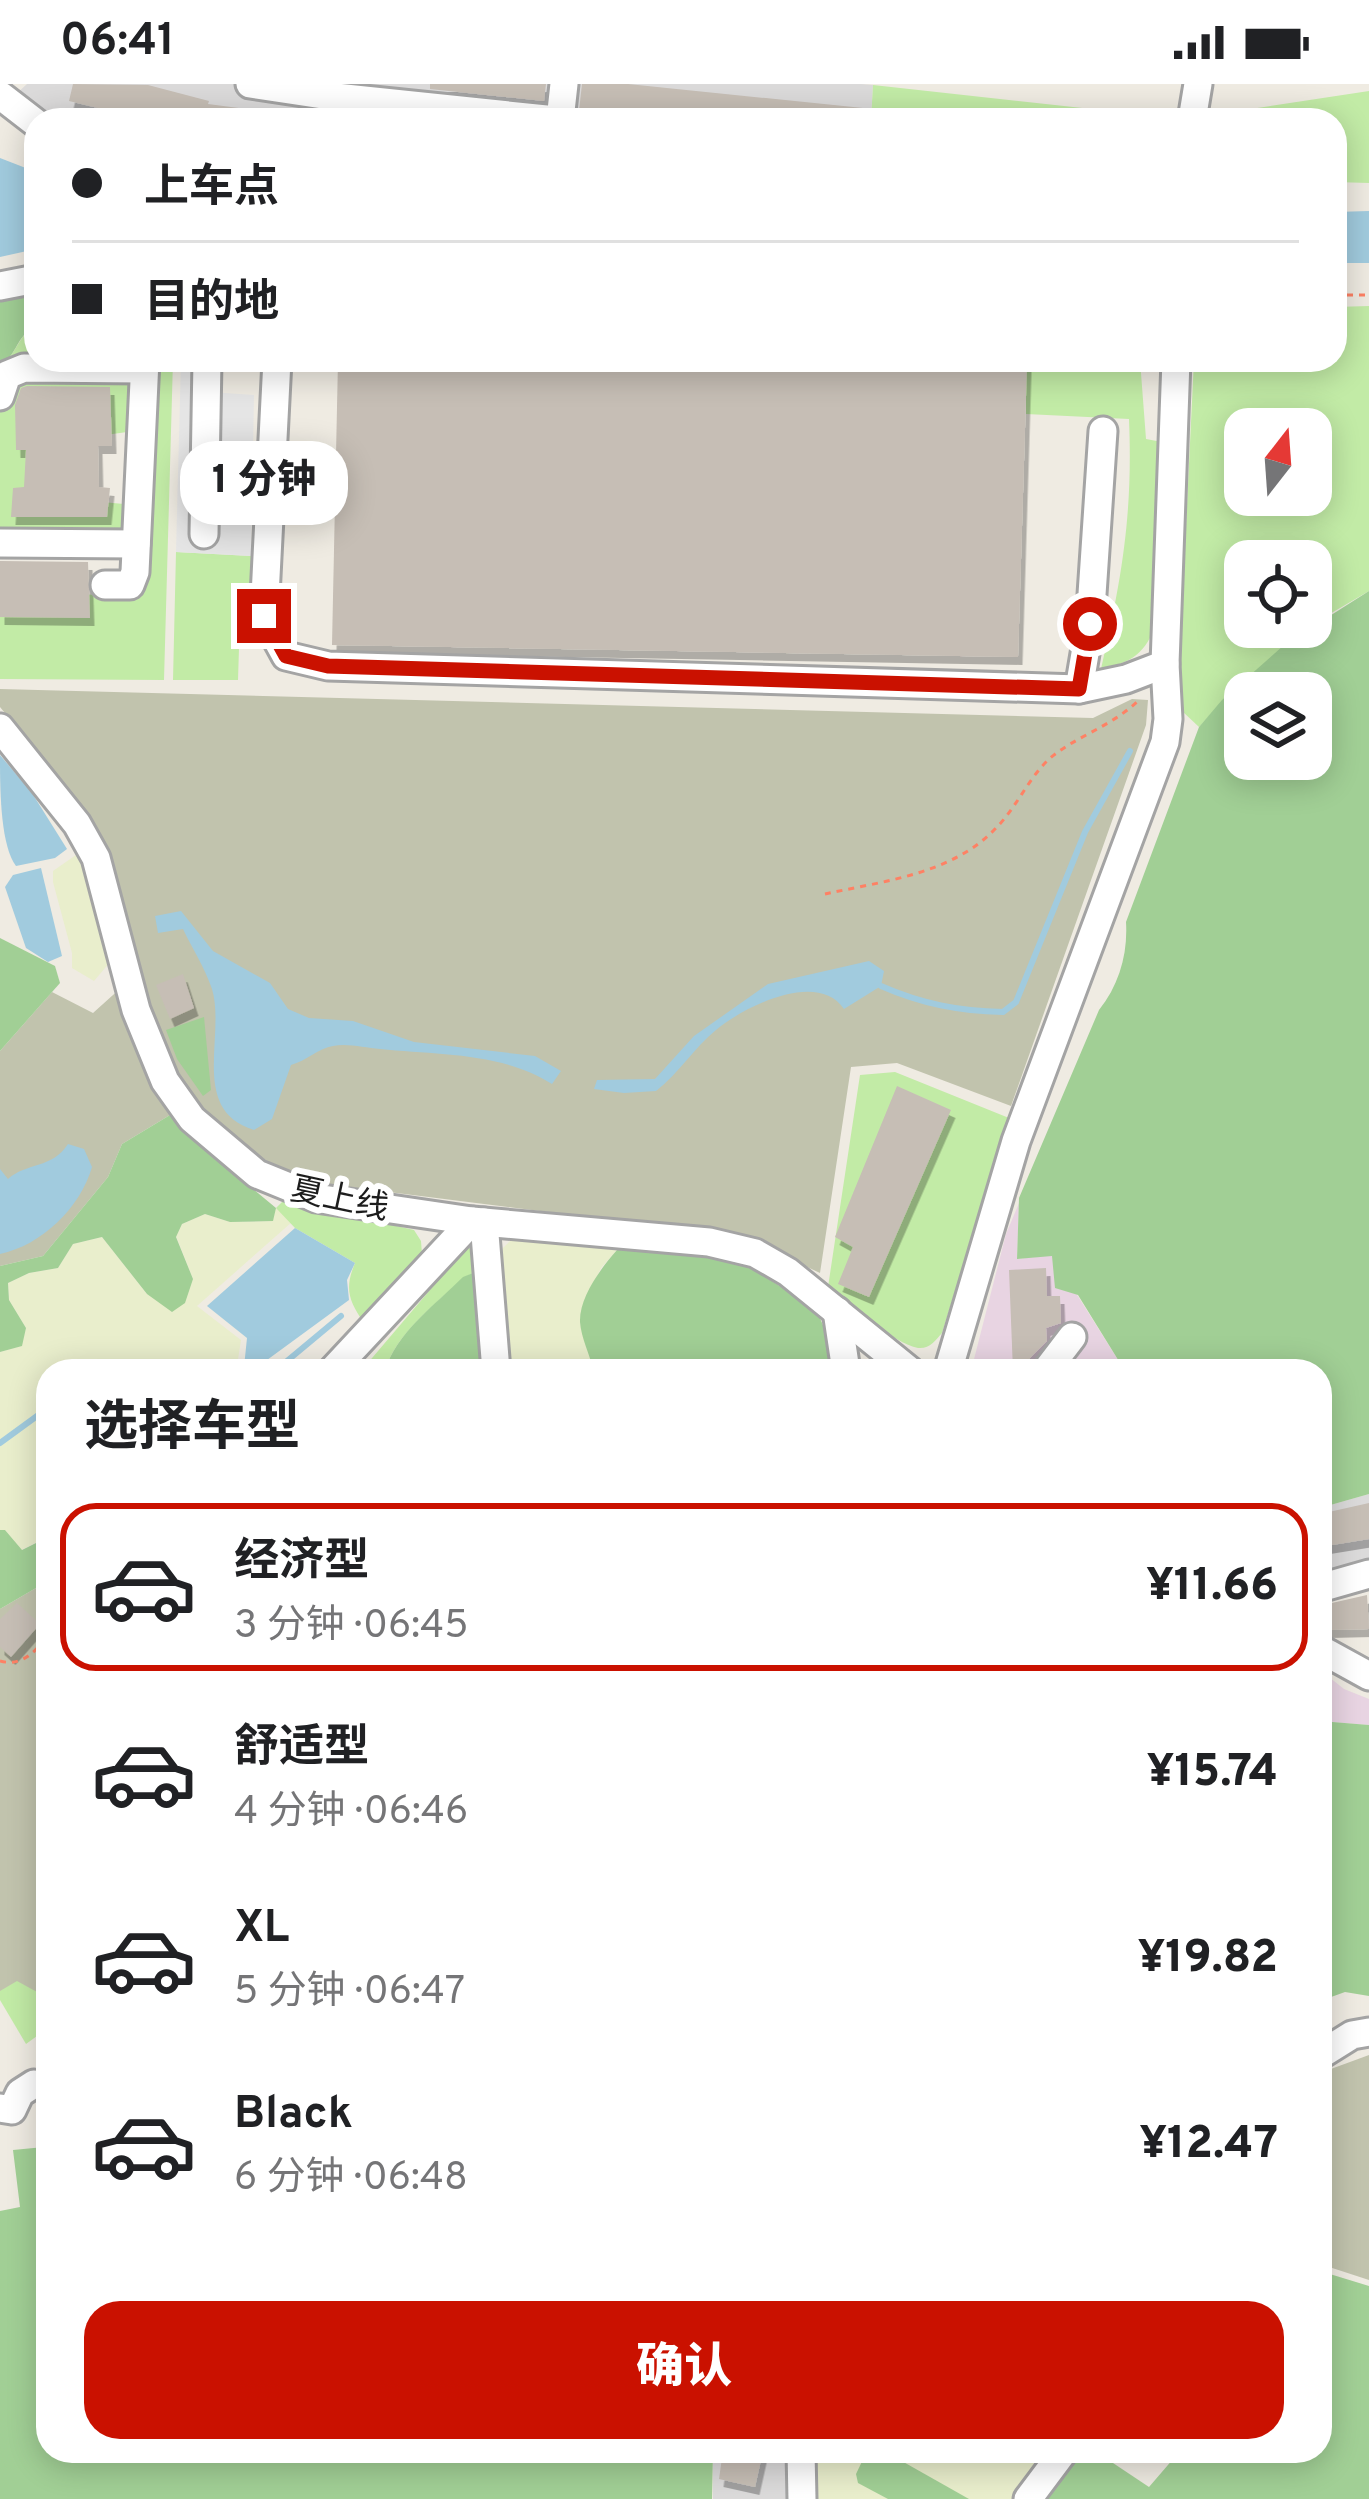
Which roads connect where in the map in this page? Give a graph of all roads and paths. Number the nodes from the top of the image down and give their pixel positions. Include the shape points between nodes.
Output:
1 (14, 84) edge
2 (250, 84) edge
3 (0, 96) edge
4 (455, 108) edge
5 (24, 368) edge
6 (145, 372) edge
7 (207, 372) edge
8 (276, 372) edge
9 (1175, 372) edge
10 (0, 396) edge
11 (1103, 431) dead end
12 (204, 534) dead end
13 (0, 543) edge
14 (136, 544) junction
15 (105, 585) dead end
16 (1165, 664) junction
17 (1079, 689) junction
18 (0, 728) edge
19 (825, 894) dead end
20 (478, 1221) junction
21 (837, 1311) junction
22 (1072, 1337) dead end
23 (344, 1359) edge
24 (495, 1359) edge
25 (844, 1359) edge
26 (895, 1359) edge
27 (952, 1359) edge
28 (1055, 1359) edge
29 (1369, 1574) edge
30 (1332, 1585) edge
31 (36, 1647) edge
32 (1332, 1656) edge
33 (0, 1661) edge
34 (1369, 1676) edge
35 (1369, 2032) edge
36 (1332, 2047) edge
37 (34, 2084) dead end
38 (0, 2108) edge
39 (801, 2463) edge
40 (1055, 2463) edge
41 (802, 2499) edge
42 (1028, 2499) edge

1 - 3 street
2 - 4 street
5 - 10 street via 7,375
6 - 14 street
7 - 12 street
8 - 17 street via 264,616 286,656 328,666
9 - 16 street
11 - 17 street
13 - 14 street
14 - 15 street via 130,585
16 - 17 street
16 - 19 path via 1118,720 1050,758 995,830 969,850 920,873
16 - 27 street via 1165,742 1016,1141
18 - 20 street, 夏上线 via 96,858 152,1055 191,1119 283,1187
20 - 21 street, 夏上线 via 754,1253
20 - 23 street
20 - 24 street
21 - 25 street
21 - 26 street, 夏上线
22 - 28 street
29 - 30 street
31 - 33 path via 26,1658
32 - 34 street
35 - 36 street
37 - 38 street via 12,2110
39 - 41 street
40 - 42 street

